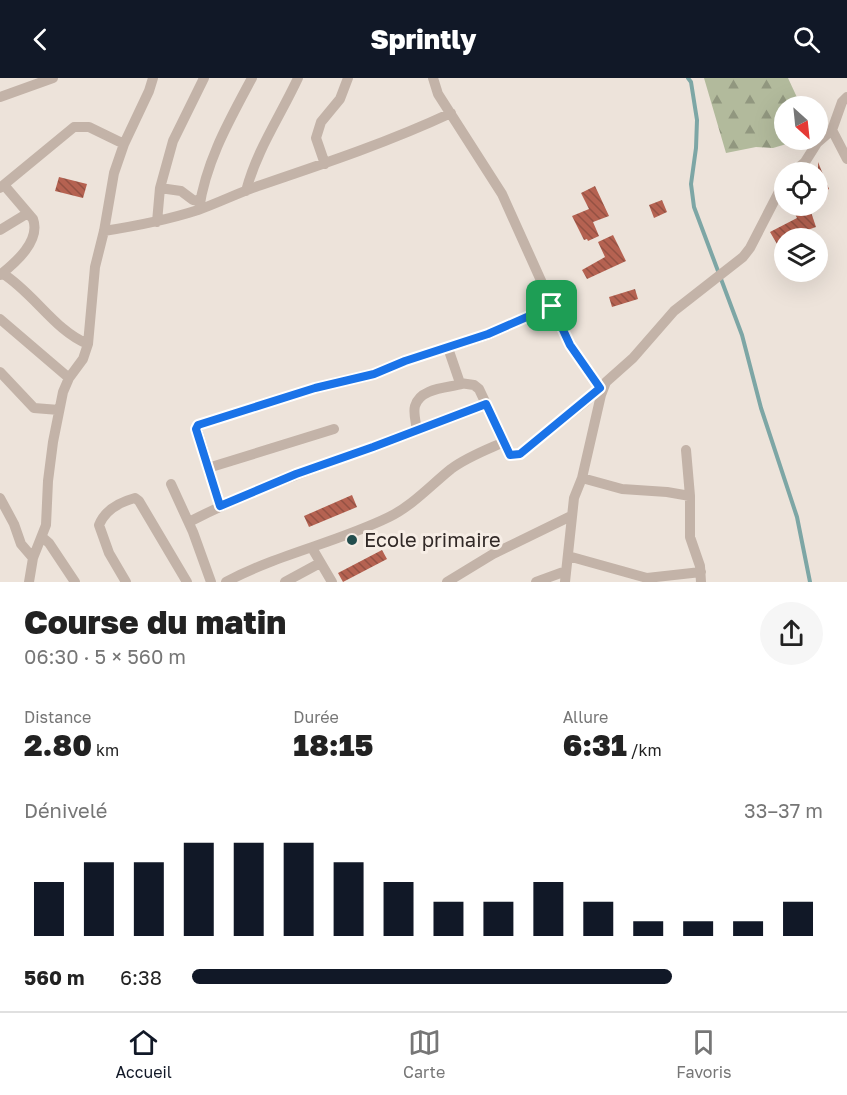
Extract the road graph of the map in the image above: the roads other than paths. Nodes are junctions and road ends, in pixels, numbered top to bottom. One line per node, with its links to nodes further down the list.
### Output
1 (50, 78): 8 (street)
2 (153, 78): 12 (street)
3 (204, 78): 17 (street)
4 (252, 78): 20 (street)
5 (298, 78): 18 (street)
6 (348, 78): 15 (street)
7 (433, 78): 10 (street)
8 (0, 96)
9 (847, 97): 11 (street)
10 (452, 113): 15 (street); 26 (street)
11 (832, 130): 13 (street); 14 (street)
12 (124, 144): 16 (street); 24 (street)
13 (847, 159)
14 (805, 162)
15 (325, 164): 18 (street)
16 (2, 186): 21 (street)
17 (160, 188): 20 (street); 22 (street)
18 (246, 190): 20 (street)
19 (774, 203): 33 (street)
20 (200, 205): 22 (street)
21 (28, 213): 23 (street); 25 (street)
22 (158, 222): 24 (street)
23 (0, 230)
24 (104, 231): 28 (street)
25 (1, 274): 28 (street)
26 (552, 306): 29 (street); 33 (street)
27 (0, 319): 31 (street)
28 (88, 344): 31 (street)
29 (448, 348): 32 (street); 40 (street)
30 (0, 372): 35 (street)
31 (69, 378): 35 (street)
32 (462, 384): 34 (street); 37 (street)
33 (603, 385): 38 (street); 41 (street)
34 (486, 404): 37 (street); 38 (street)
35 (59, 410): 48 (street)
36 (334, 429): 40 (street)
37 (417, 430): 45 (street)
38 (504, 442): 49 (street)
39 (686, 450): 43 (street)
40 (208, 468): 45 (street)
41 (582, 478): 43 (street); 46 (street)
42 (171, 483): 47 (street)
43 (690, 496): 54 (street)
44 (0, 498): 51 (street)
45 (220, 506): 47 (street)
46 (571, 516): 50 (street); 63 (street)
47 (189, 522): 59 (street)
48 (42, 537): 51 (street); 56 (street)
49 (312, 548): 52 (street); 60 (street)
50 (568, 556): 53 (street); 54 (street)
51 (33, 558): 55 (street)
52 (320, 563): 61 (street); 62 (street)
53 (566, 577): 64 (street)
54 (701, 577)
55 (29, 582)
56 (75, 582)
57 (126, 582): 58 (street)
58 (187, 582)
59 (211, 582)
60 (226, 582)
61 (285, 582)
62 (332, 582)
63 (447, 582)
64 (536, 582)

